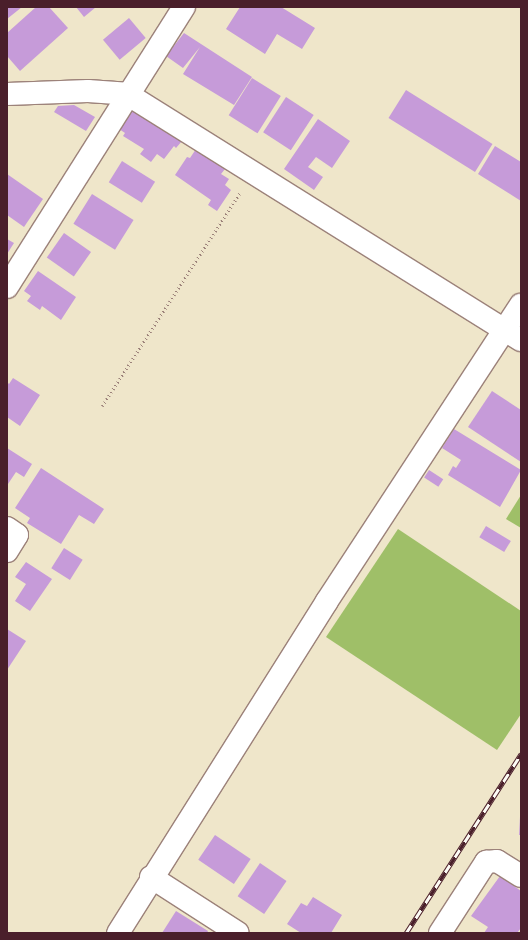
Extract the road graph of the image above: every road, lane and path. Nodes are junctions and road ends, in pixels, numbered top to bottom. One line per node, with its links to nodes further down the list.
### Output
1 (184, 7): 3 (street)
2 (7, 94): 3 (street)
3 (127, 94): 4 (street); 5 (street)
4 (253, 173): 7 (street); 8 (path)
5 (10, 274)
6 (521, 305): 7 (street)
7 (513, 335): 12 (street)
8 (102, 406)
9 (7, 528): 10 (street)
10 (7, 551)
11 (521, 876): 15 (street)
12 (151, 878): 13 (street); 14 (street)
13 (118, 933)
14 (238, 933)
15 (440, 933)

